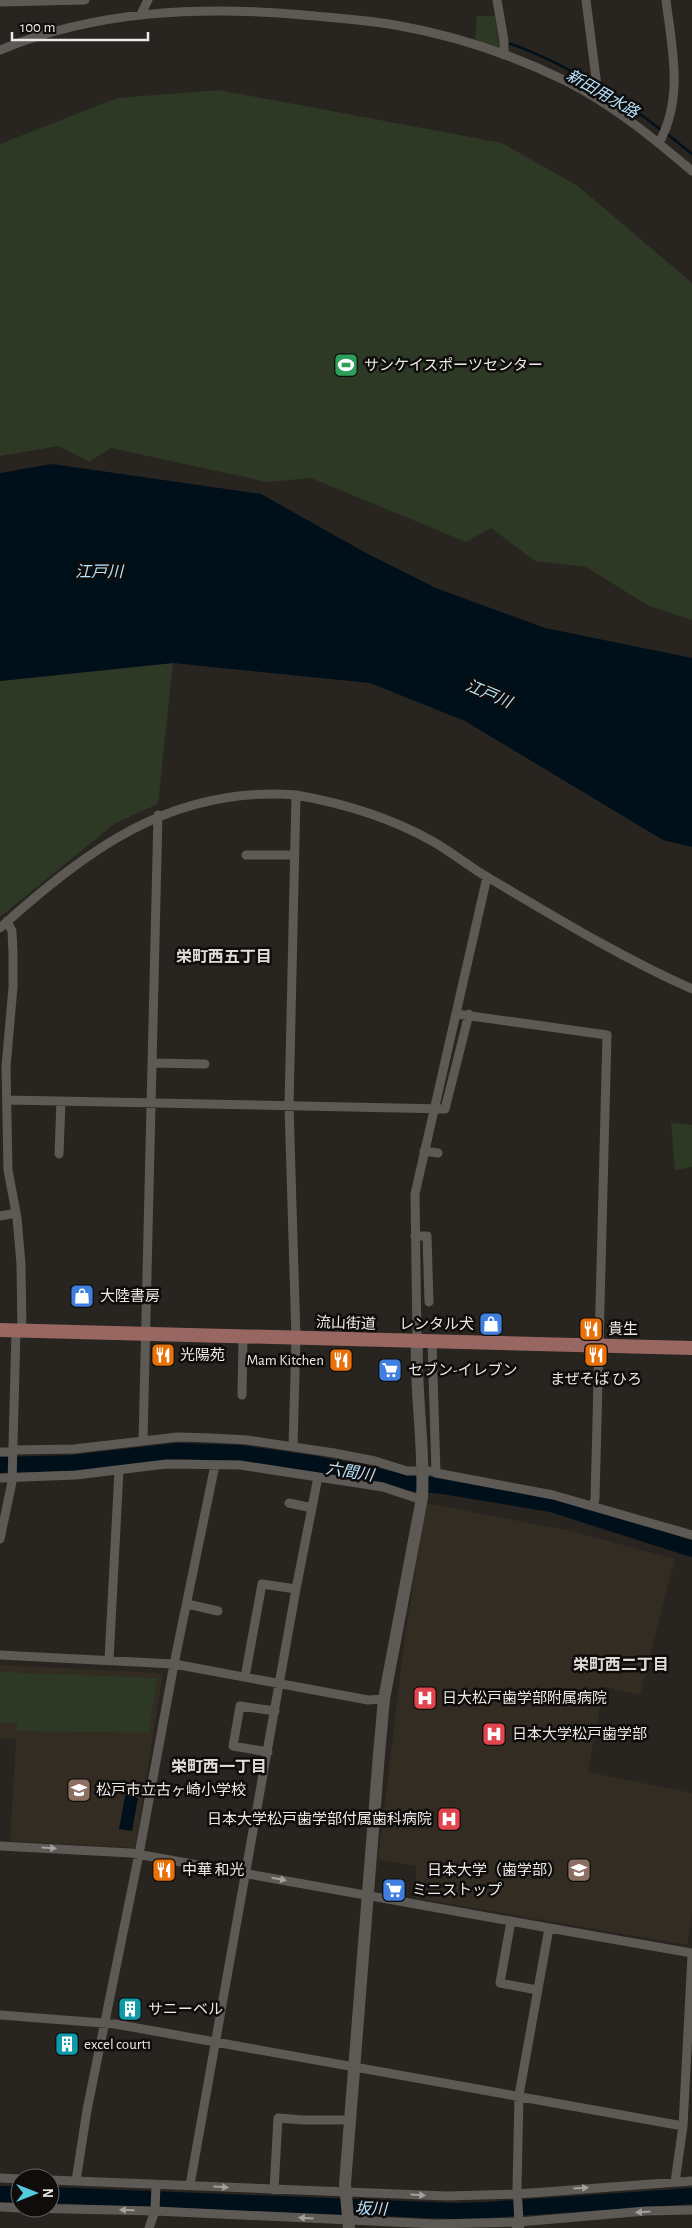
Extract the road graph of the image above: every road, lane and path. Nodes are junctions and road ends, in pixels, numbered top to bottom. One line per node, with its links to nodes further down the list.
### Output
1 (85, 0): 6 (street)
2 (148, 0): 7 (street)
3 (497, 0): 9 (street)
4 (586, 0): 10 (street)
5 (666, 0): 11 (street)
6 (0, 2)
7 (142, 14): 8 (street); 9 (street)
8 (0, 50)
9 (504, 54): 10 (street)
10 (591, 95): 11 (street)
11 (659, 143): 12 (street)
12 (692, 171)
13 (296, 795): 14 (street); 16 (street); 17 (street)
14 (158, 815): 18 (street); 23 (street)
15 (246, 855): 16 (street)
16 (294, 855): 28 (street)
17 (487, 877): 19 (street); 20 (street)
18 (3, 925): 22 (street)
19 (692, 989)
20 (457, 1014): 21 (street); 29 (street)
21 (469, 1014): 29 (street); 45 (street)
22 (4, 1045): 25 (street)
23 (152, 1063): 24 (street); 27 (street)
24 (205, 1064)
25 (7, 1100): 26 (street); 30 (street)
26 (61, 1101): 27 (street); 33 (street)
27 (151, 1102): 28 (street); 41 (street)
28 (288, 1106): 29 (street); 43 (street)
29 (434, 1109): 31 (street)
30 (4, 1133): 34 (street)
31 (424, 1150): 32 (street); 37 (street)
32 (438, 1152)
33 (59, 1154)
34 (4, 1172): 35 (street)
35 (16, 1213): 36 (street); 40 (street)
36 (0, 1216)
37 (415, 1236): 38 (street); 44 (street)
38 (429, 1302)
39 (0, 1330): 40 (main road, 流山街道)
40 (19, 1331): 41 (main road, 流山街道); 51 (street)
41 (145, 1334): 42 (main road, 流山街道); 48 (street)
42 (243, 1337): 43 (main road, 流山街道); 47 (street)
43 (296, 1338): 44 (main road, 流山街道); 49 (street)
44 (424, 1341): 45 (main road, 流山街道); 54 (street)
45 (600, 1346): 46 (main road, 流山街道); 60 (street)
46 (692, 1348)
47 (245, 1389)
48 (143, 1441): 49 (street); 51 (street)
49 (293, 1447): 54 (street)
50 (0, 1452): 51 (street)
51 (12, 1452): 57 (street)
52 (215, 1465): 53 (street); 55 (street); 65 (street)
53 (119, 1470): 57 (street); 68 (street)
54 (427, 1472): 58 (street); 60 (street)
55 (318, 1477): 58 (street); 61 (street)
56 (0, 1478): 57 (street)
57 (12, 1478): 63 (street)
58 (422, 1498): 72 (street)
59 (289, 1503): 61 (street)
60 (593, 1505): 62 (street)
61 (312, 1508): 64 (street)
62 (692, 1535)
63 (0, 1539)
64 (296, 1589): 70 (street); 71 (street)
65 (187, 1604): 66 (street); 69 (street)
66 (218, 1611)
67 (0, 1655): 68 (street)
68 (108, 1660): 69 (street)
69 (174, 1664): 70 (street); 76 (street)
70 (245, 1677): 71 (street)
71 (280, 1684): 72 (street); 73 (street)
72 (384, 1699): 78 (street)
73 (275, 1711): 74 (street); 74 (street)
74 (268, 1752): 77 (street)
75 (0, 1846): 76 (street, one-way to 76)
76 (139, 1854): 77 (street); 84 (street)
77 (246, 1874): 78 (street, one-way to 78); 85 (street)
78 (368, 1895): 79 (street); 86 (street)
79 (511, 1921): 80 (street); 82 (street)
80 (549, 1928): 81 (street); 82 (street)
81 (692, 1954): 89 (street)
82 (537, 1990): 87 (street)
83 (0, 2015): 84 (street)
84 (106, 2022): 85 (street); 91 (street)
85 (216, 2041): 86 (street); 95 (street)
86 (354, 2066): 87 (street); 88 (street)
87 (519, 2095): 89 (street); 98 (street)
88 (350, 2120): 96 (street); 97 (street)
89 (683, 2126): 93 (street)
90 (60, 2180): 91 (street)
91 (76, 2181): 94 (street)
92 (692, 2181): 93 (street)
93 (675, 2182): 98 (street, one-way to 93)
94 (156, 2185): 95 (street); 100 (street)
95 (190, 2185): 96 (street, one-way to 96)
96 (274, 2190): 97 (street)
97 (346, 2193): 98 (street, one-way to 98); 102 (street)
98 (518, 2195): 103 (street)
99 (60, 2208): 100 (street, one-way to 99)
100 (155, 2209): 102 (street, one-way to 100); 104 (street)
101 (692, 2210): 103 (street, one-way to 103)
102 (348, 2221): 103 (street)
103 (519, 2223)
104 (149, 2228)

